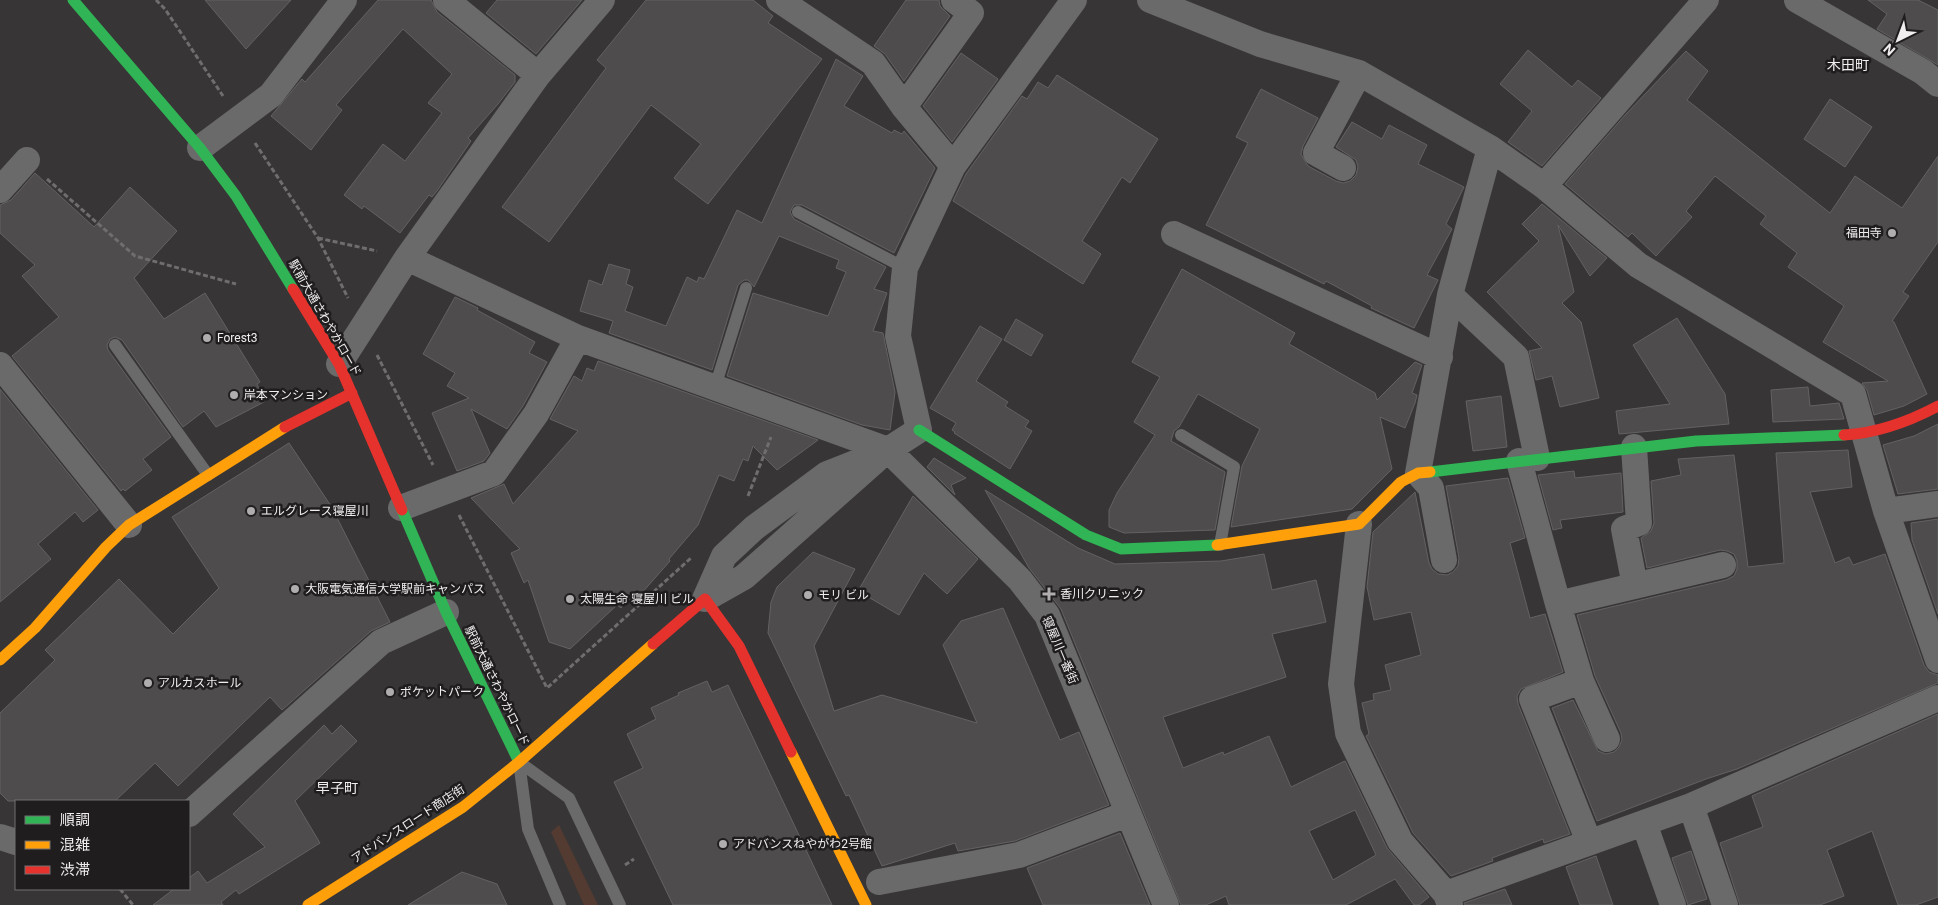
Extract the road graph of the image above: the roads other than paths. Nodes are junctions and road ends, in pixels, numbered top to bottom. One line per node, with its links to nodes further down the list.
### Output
1 (73, 0): 15 (street, 駅前大通さわやかロード)
2 (344, 0): 15 (street)
3 (602, 0): 12 (street)
4 (779, 0): 14 (street)
5 (954, 0): 14 (street)
6 (1074, 0): 18 (street)
7 (1150, 0): 11 (street)
8 (1706, 0): 20 (street)
9 (1797, 0): 13 (street)
10 (461, 4): 12 (street)
11 (1359, 73): 16 (street); 19 (street)
12 (538, 75): 24 (street)
13 (1938, 84)
14 (904, 107): 18 (street)
15 (200, 148): 31 (street, 駅前大通さわやかロード)
16 (1490, 148): 20 (street); 27 (street)
17 (27, 160): 21 (street)
18 (953, 166): 25 (street)
19 (1343, 168)
20 (1544, 186): 37 (street)
21 (0, 190)
22 (798, 212): 25 (lane)
23 (1174, 234): 30 (street)
24 (407, 258): 28 (street); 31 (street)
25 (905, 268): 36 (street)
26 (746, 288): 33 (lane)
27 (1450, 295): 30 (street); 41 (street)
28 (578, 338): 33 (street); 45 (street)
29 (115, 345): 43 (lane)
30 (1440, 357): 42 (street)
31 (339, 364): 34 (street, 駅前大通さわやかロード)
32 (0, 365): 48 (street)
33 (715, 386): 40 (street)
34 (352, 393): 43 (street); 45 (street, 駅前大通さわやかロード)
35 (1938, 406): 37 (street)
36 (919, 430): 40 (street); 49 (street)
37 (1864, 434): 39 (street); 46 (street)
38 (1181, 435): 49 (lane)
39 (1634, 448): 41 (street); 52 (street)
40 (888, 450): 53 (street); 64 (street, 寝屋川一番街)
41 (1528, 460): 42 (street); 54 (street)
42 (1418, 473): 47 (street); 50 (street)
43 (208, 475): 48 (street)
44 (1938, 504): 46 (street)
45 (401, 508): 55 (street, 駅前大通さわやかロード)
46 (1886, 511): 57 (street)
47 (1359, 524): 49 (street); 70 (street)
48 (129, 525): 56 (street)
49 (1220, 546)
50 (1444, 560)
51 (1723, 565): 52 (street)
52 (1635, 586): 54 (street)
53 (705, 599): 61 (street, アドバンスロード商店街); 74 (street)
54 (1558, 604): 58 (street)
55 (446, 612): 61 (street, 駅前大通さわやかロード); 63 (street)
56 (0, 660)
57 (1938, 660)
58 (1581, 680): 60 (street); 68 (street)
59 (1938, 698): 62 (street)
60 (1607, 739)
61 (520, 762): 71 (street, アドバンスロード商店街); 72 (lane); 73 (lane)
62 (1691, 806): 65 (street); 77 (street)
63 (190, 813)
64 (1127, 814): 69 (street); 75 (street, 寝屋川一番街)
65 (1644, 823): 68 (street); 76 (street)
66 (0, 837): 67 (street)
67 (15, 842)
68 (1590, 842): 70 (street)
69 (879, 882)
70 (1448, 899)
71 (308, 905)
72 (560, 905)
73 (620, 905)
74 (866, 905)
75 (1166, 905)
76 (1673, 905)
77 (1725, 905)

